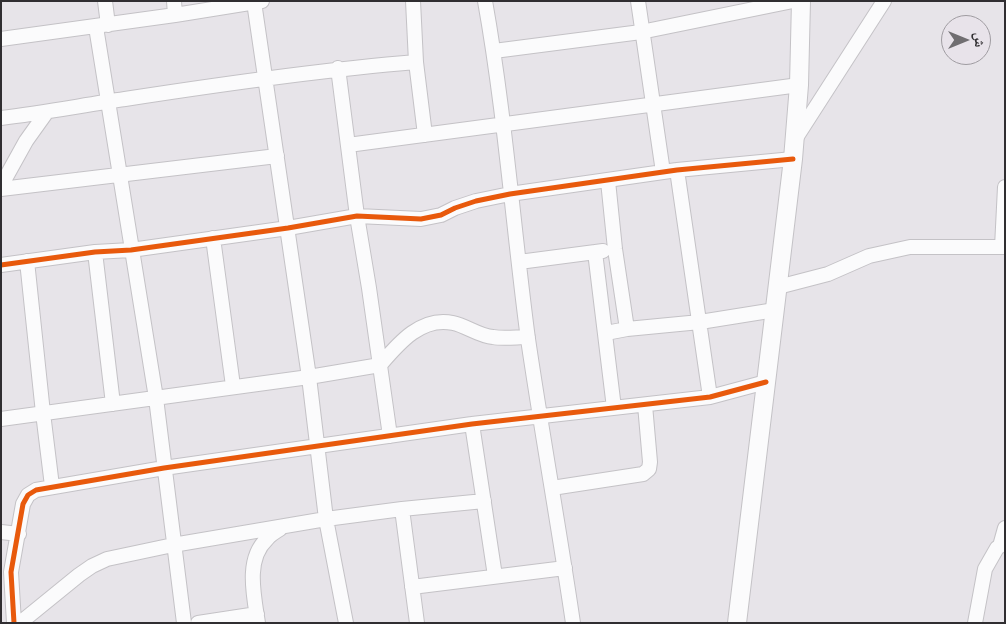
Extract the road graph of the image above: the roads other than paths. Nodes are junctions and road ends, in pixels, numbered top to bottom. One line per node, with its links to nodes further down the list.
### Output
1 (104, 1): 10 (street)
2 (413, 1): 14 (street)
3 (485, 1): 13 (street)
4 (638, 1): 11 (street)
5 (793, 1): 11 (street)
6 (801, 1): 17 (main road)
7 (884, 1): 24 (street)
8 (258, 2): 9 (street); 16 (street)
9 (175, 8): 10 (street)
10 (102, 26): 12 (street); 18 (street)
11 (641, 32): 13 (street); 19 (street)
12 (1, 39)
13 (494, 51): 22 (street)
14 (416, 62): 15 (street); 23 (street)
15 (338, 68): 16 (street); 25 (street)
16 (267, 78): 18 (street); 26 (street)
17 (799, 85): 19 (street); 24 (main road)
18 (107, 102): 20 (street); 30 (street)
19 (654, 105): 22 (street); 29 (street)
20 (46, 113): 21 (street); 33 (street)
21 (1, 118)
22 (504, 124): 23 (street); 34 (street)
23 (425, 134): 25 (street)
24 (794, 141): 27 (main road)
25 (348, 145): 35 (street)
26 (277, 156): 30 (street); 36 (street)
27 (792, 160): 28 (street); 46 (main road)
28 (678, 170): 29 (street); 48 (street)
29 (663, 172): 31 (street)
30 (120, 174): 33 (street); 40 (street)
31 (608, 181): 34 (street); 39 (street)
32 (1005, 187): 38 (street)
33 (1, 188)
34 (510, 194): 35 (street); 44 (street)
35 (357, 216): 36 (street); 52 (street)
36 (288, 228): 37 (street); 53 (street)
37 (213, 238): 40 (street); 55 (street)
38 (1003, 247): 46 (street)
39 (615, 249): 42 (street); 49 (street)
40 (132, 250): 41 (street); 57 (street)
41 (95, 252): 43 (street); 58 (street)
42 (594, 252): 44 (street); 50 (street)
43 (27, 261): 45 (street); 61 (street)
44 (519, 262): 51 (street)
45 (1, 265)
46 (778, 287): 47 (main road)
47 (774, 310): 48 (street); 54 (main road)
48 (700, 322): 49 (street); 56 (street)
49 (627, 329): 50 (street)
50 (606, 333): 60 (street)
51 (528, 337): 52 (street); 62 (street)
52 (380, 365): 53 (street); 65 (street)
53 (309, 377): 55 (street); 66 (street)
54 (766, 382): 56 (street); 90 (main road)
55 (233, 386): 57 (street)
56 (710, 397): 59 (street)
57 (156, 398): 58 (street); 67 (street)
58 (113, 404): 61 (street)
59 (645, 405): 60 (street); 69 (street)
60 (614, 408): 62 (street)
61 (43, 413): 63 (street); 68 (street)
62 (540, 415): 64 (street); 69 (street)
63 (1, 419)
64 (472, 424): 65 (street); 70 (street)
65 (390, 436): 66 (street)
66 (318, 447): 67 (street); 72 (street)
67 (164, 468): 68 (street); 77 (street)
68 (52, 486): 76 (street)
69 (552, 488): 79 (street)
70 (484, 501): 71 (street); 80 (street)
71 (402, 509): 72 (street); 81 (street)
72 (326, 519): 73 (street); 87 (street)
73 (282, 528): 77 (street); 82 (street)
74 (1005, 528): 78 (street)
75 (1, 532): 76 (street)
76 (19, 534): 83 (street)
77 (173, 544): 84 (street); 85 (street)
78 (1002, 546): 91 (street)
79 (565, 568): 80 (street); 89 (street)
80 (495, 576): 81 (street)
81 (412, 587): 88 (street)
82 (257, 619): 86 (street)
83 (14, 623)
84 (20, 623)
85 (184, 623)
86 (198, 623)
87 (346, 623)
88 (417, 623)
89 (573, 623)
90 (737, 623)
91 (975, 623)

